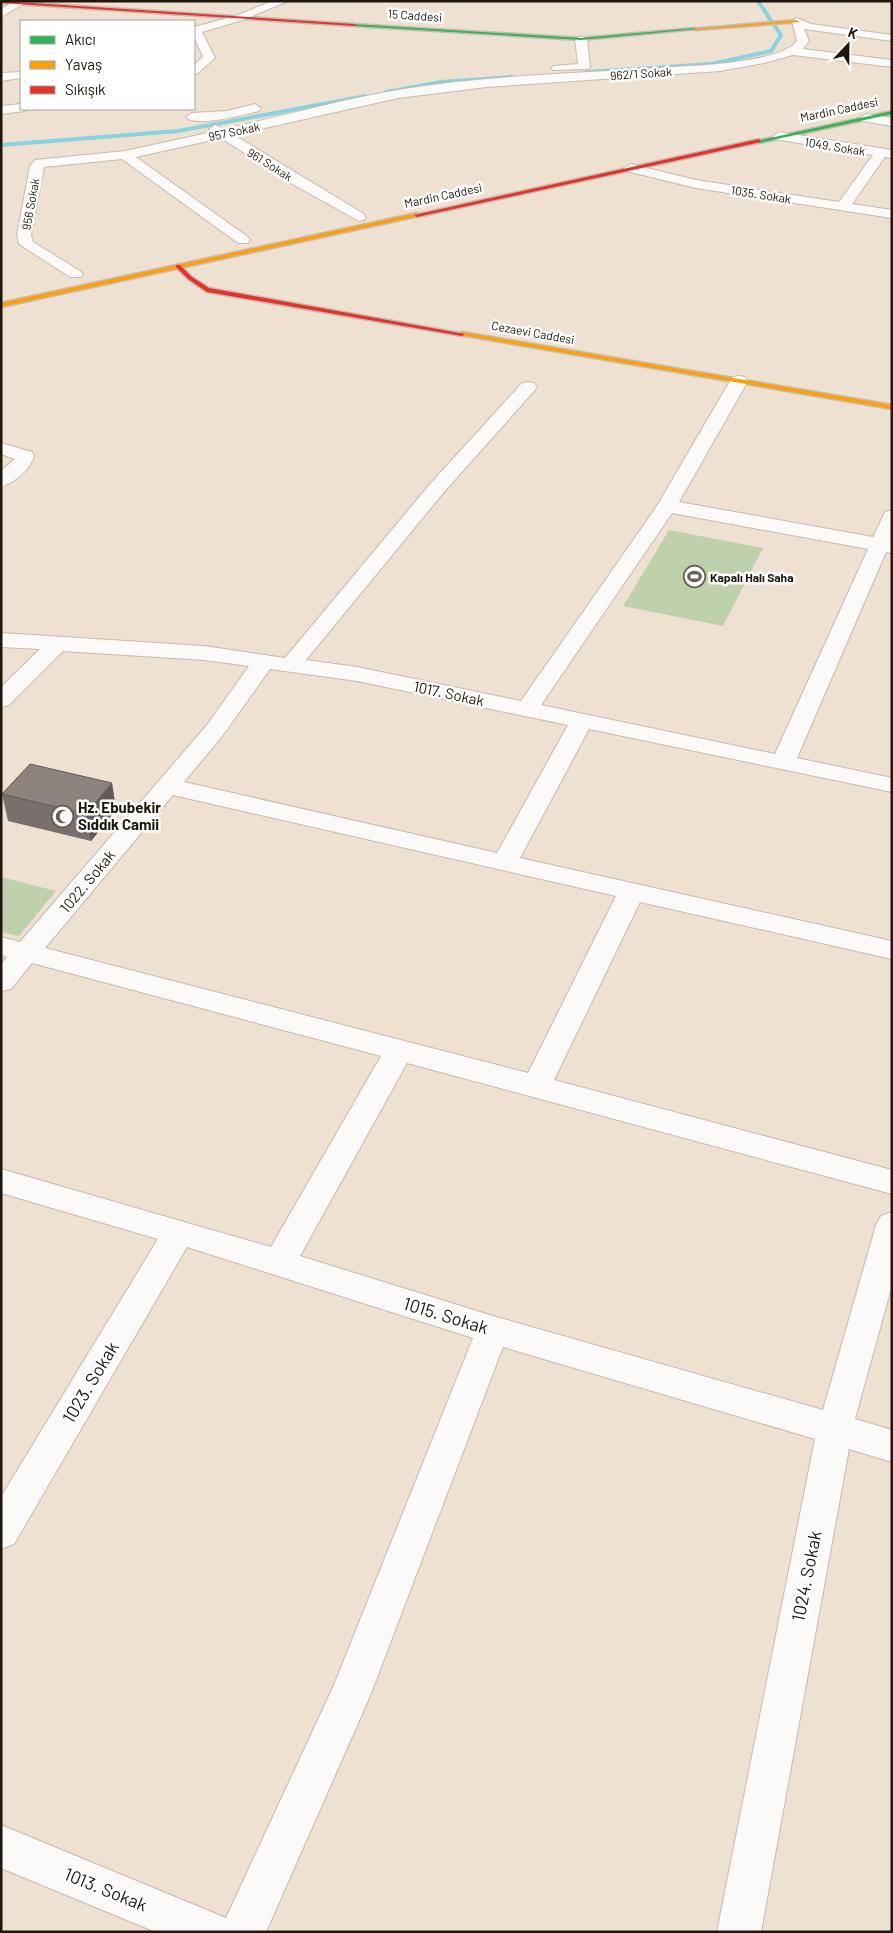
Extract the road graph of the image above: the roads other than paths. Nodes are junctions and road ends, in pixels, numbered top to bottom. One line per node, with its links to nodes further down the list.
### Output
1 (283, 1): 5 (street)
2 (1, 2): 3 (main road, 15 Caddesi)
3 (20, 3): 4 (street); 5 (main road, 15 Caddesi)
4 (1, 14)
5 (239, 18): 7 (street); 9 (main road, 15 Caddesi)
6 (797, 21): 8 (street); 9 (main road, 15 Caddesi); 10 (street)
7 (195, 31): 12 (street)
8 (892, 38)
9 (581, 39): 13 (street)
10 (792, 51): 11 (street); 16 (street, 962/1 Sokak)
11 (892, 64)
12 (195, 69)
13 (478, 72)
14 (20, 75): 15 (street)
15 (1, 76)
16 (487, 83): 25 (street, 957 Sokak)
17 (892, 102): 32 (main road, Mardin Caddesi)
18 (265, 106): 22 (street)
19 (20, 108): 20 (street)
20 (1, 110)
21 (892, 112): 23 (main road, Mardin Caddesi)
22 (190, 115): 25 (street, 961 Sokak)
23 (866, 118): 24 (street); 26 (main road, Mardin Caddesi)
24 (892, 122)
25 (219, 132): 28 (street, 957 Sokak); 32 (street, 961 Sokak)
26 (779, 136): 27 (street, 1049. Sokak); 29 (main road, Mardin Caddesi)
27 (886, 154): 30 (street)
28 (125, 155): 34 (street); 37 (street, 956 Sokak)
29 (631, 168): 30 (street, 1035. Sokak); 36 (main road, Mardin Caddesi)
30 (843, 206): 31 (street, 1035. Sokak)
31 (892, 214)
32 (359, 216): 33 (main road, Mardin Caddesi)
33 (282, 232)
34 (248, 239): 35 (main road)
35 (224, 244)
36 (178, 266): 39 (main road, Mardin Caddesi); 40 (main road, Cezaevi Caddesi)
37 (80, 274): 38 (main road)
38 (56, 279)
39 (1, 305)
40 (738, 381): 42 (main road, Cezaevi Caddesi); 45 (street)
41 (528, 387): 51 (street)
42 (892, 407)
43 (1, 448): 44 (street)
44 (1, 480)
45 (667, 506): 47 (street); 53 (street)
46 (892, 516): 47 (street)
47 (885, 546): 55 (street)
48 (1, 640): 49 (street, 1017. Sokak)
49 (58, 643): 50 (street, 1017. Sokak); 52 (street)
50 (264, 661): 51 (street, 1017. Sokak); 57 (street, 1022. Sokak)
51 (291, 665): 53 (street, 1017. Sokak)
52 (1, 700)
53 (527, 709): 54 (street, 1017. Sokak)
54 (582, 720): 55 (street, 1017. Sokak); 58 (street)
55 (783, 762): 56 (street, 1017. Sokak)
56 (892, 784)
57 (167, 786): 58 (street); 60 (street, 1022. Sokak)
58 (505, 862): 59 (street)
59 (632, 891): 61 (street); 64 (street)
60 (14, 949): 62 (street, 1022. Sokak); 63 (street)
61 (892, 950)
62 (1, 982)
63 (399, 1050): 64 (street); 69 (street)
64 (536, 1086): 66 (street)
65 (1, 1181): 68 (street, 1015. Sokak)
66 (892, 1182)
67 (892, 1225): 71 (street, 1024. Sokak)
68 (179, 1232): 69 (street, 1015. Sokak); 73 (street, 1023. Sokak)
69 (279, 1263): 70 (street, 1015. Sokak)
70 (493, 1330): 71 (street, 1015. Sokak); 76 (street)
71 (834, 1429): 72 (street, 1015. Sokak); 77 (street, 1024. Sokak)
72 (892, 1446)
73 (1, 1532)
74 (1, 1846): 75 (street, 1013. Sokak)
75 (210, 1932)
76 (244, 1932)
77 (739, 1932)

